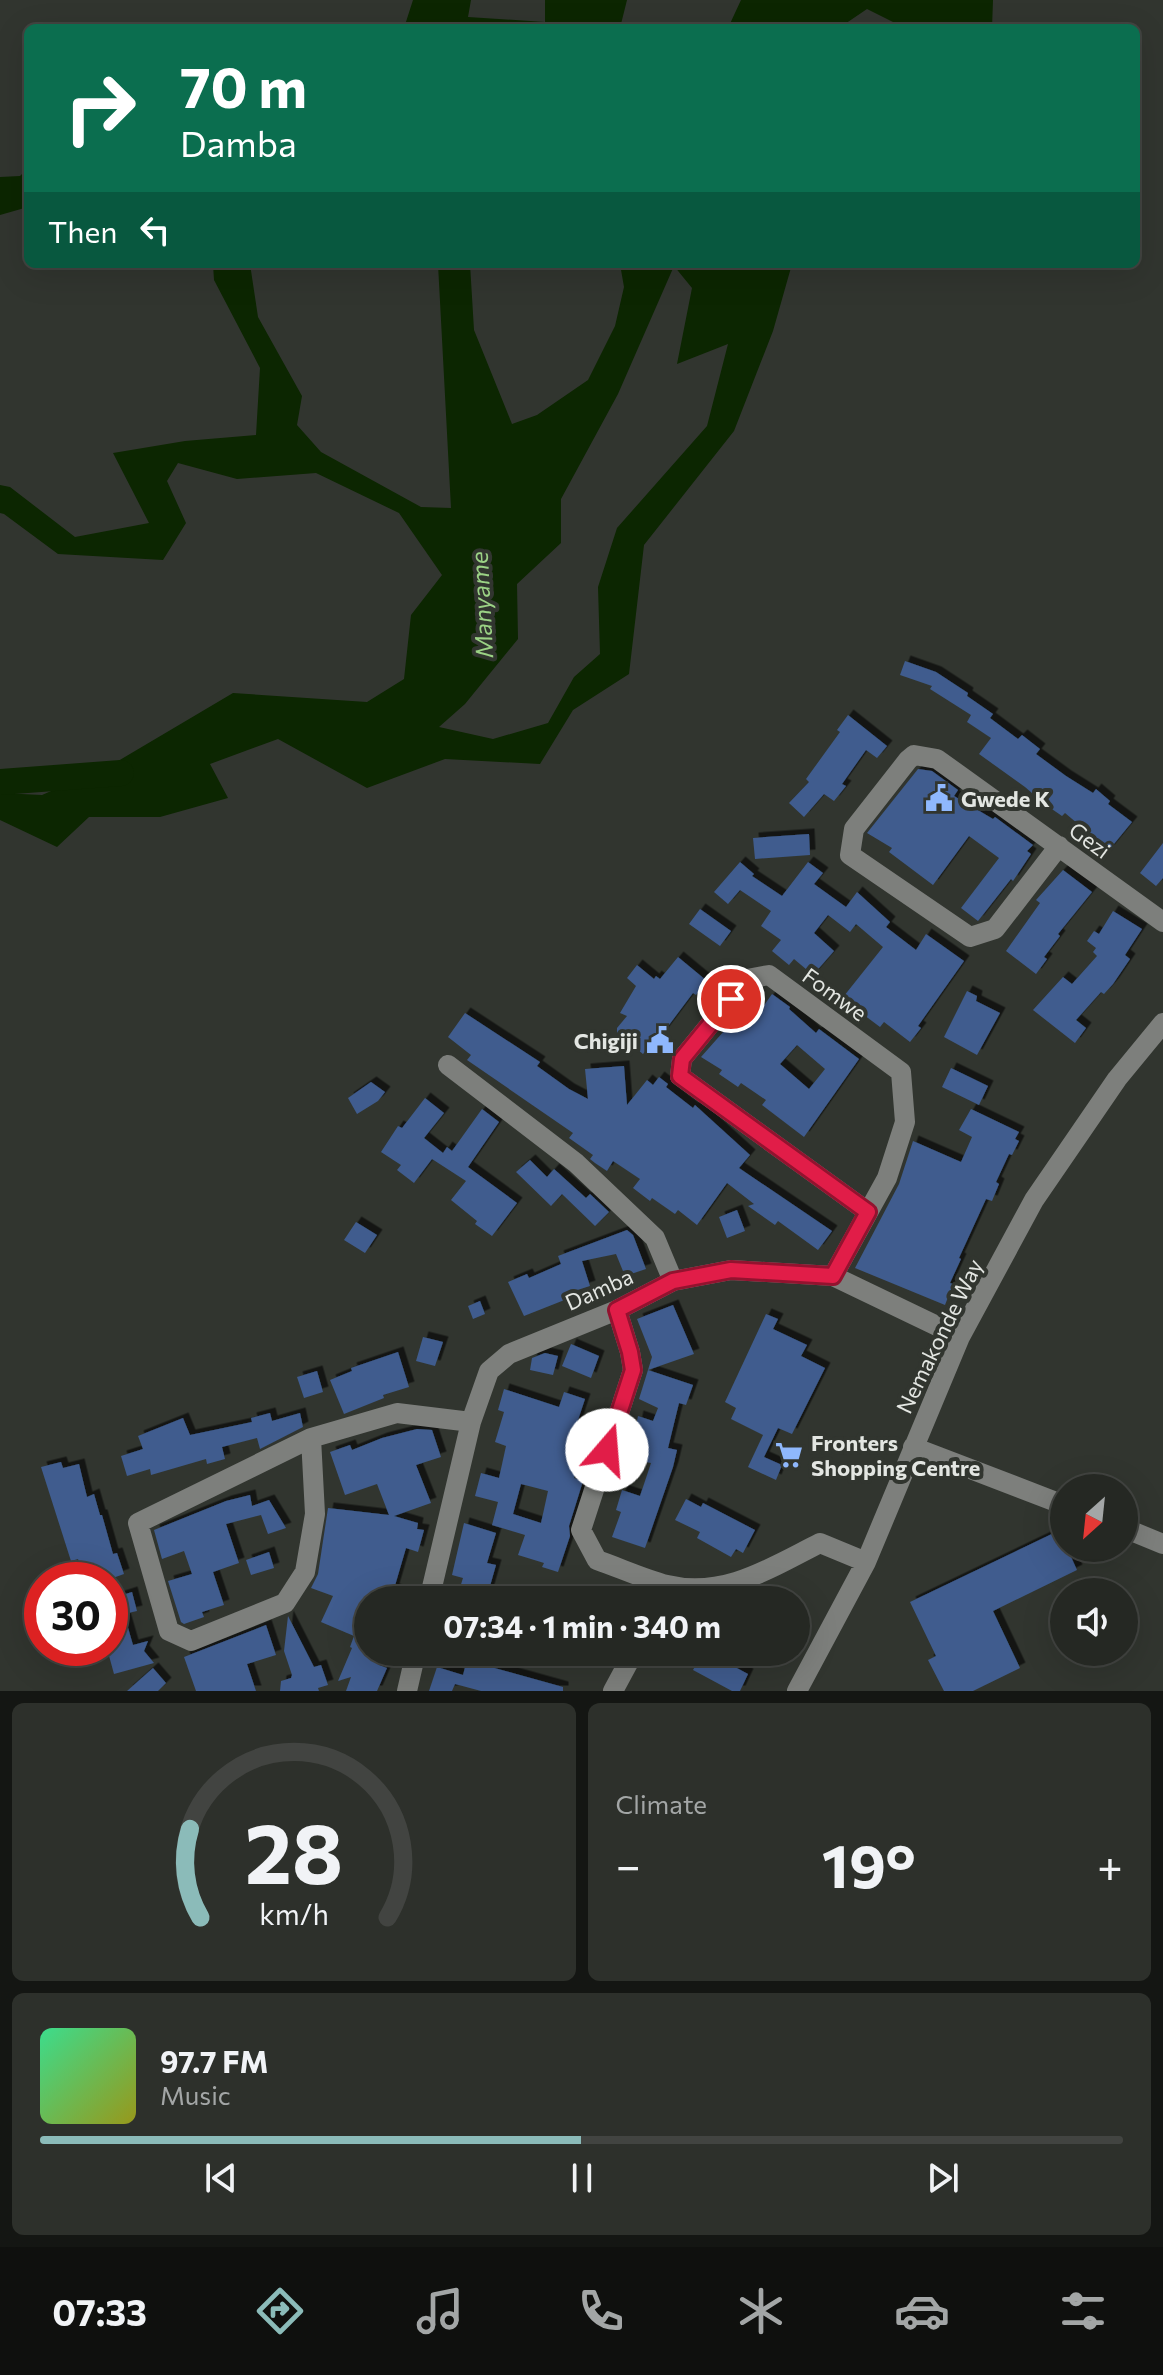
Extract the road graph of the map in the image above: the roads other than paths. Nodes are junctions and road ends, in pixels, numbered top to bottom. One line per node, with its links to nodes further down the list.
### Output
1 (1059, 846): 1 (street, Gezi); 2 (street, Gezi)
2 (1163, 922)
3 (1163, 1023): 9 (street, Nemakonde Way)
4 (448, 1065): 7 (street)
5 (868, 1212): 5 (street, Fomwe); 6 (street, Fomwe)
6 (833, 1276): 7 (street, Damba); 9 (street, Damba)
7 (673, 1281): 8 (street, Damba)
8 (617, 1310): 10 (street, Damba); 18 (street)
9 (960, 1337): 12 (street, Nemakonde Way)
10 (471, 1422): 11 (street); 17 (street, Damba)
11 (311, 1438): 11 (street)
12 (913, 1447): 13 (street); 16 (street, Nemakonde Way)
13 (1050, 1500)
14 (1138, 1534): 15 (street)
15 (1163, 1544)
16 (866, 1562): 19 (street); 24 (street, Nemakonde Way)
17 (432, 1586)
18 (651, 1586)
19 (720, 1586)
20 (413, 1666): 22 (street)
21 (626, 1666): 23 (street)
22 (407, 1691)
23 (613, 1691)
24 (797, 1691)

